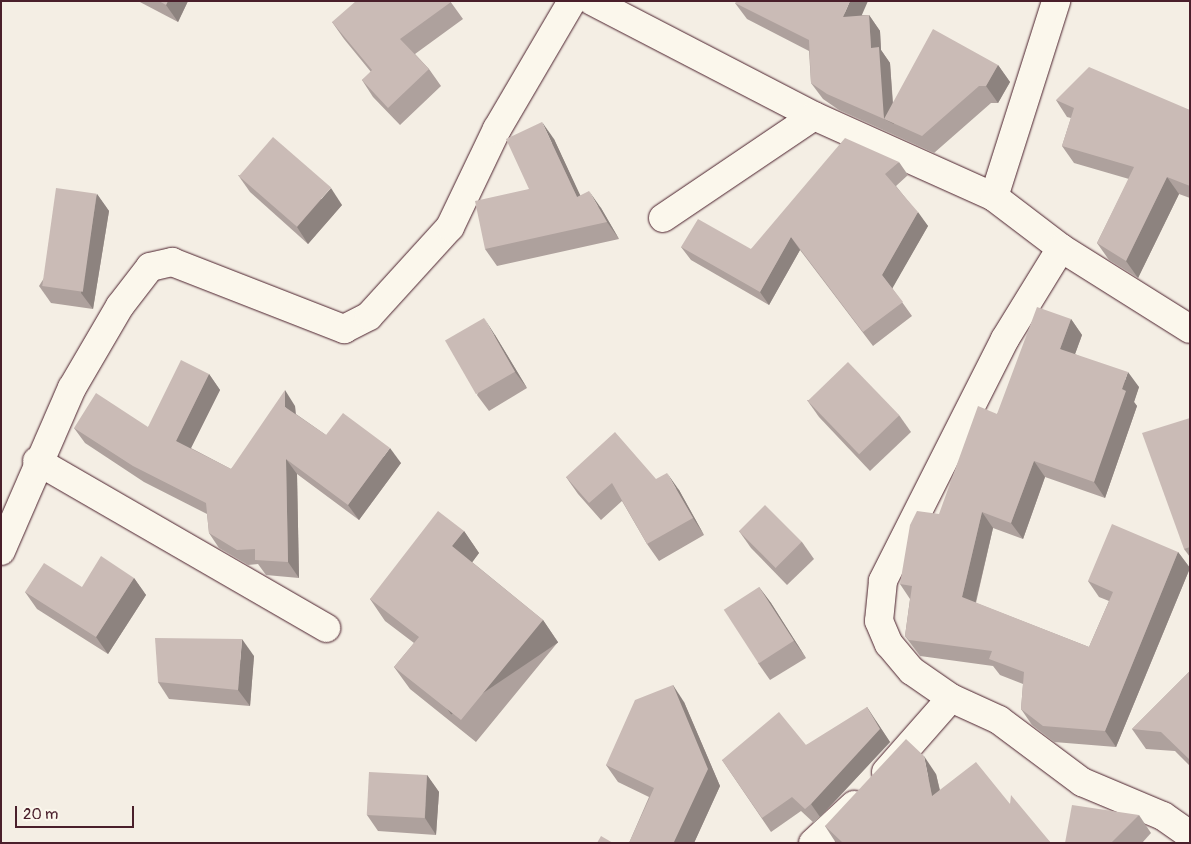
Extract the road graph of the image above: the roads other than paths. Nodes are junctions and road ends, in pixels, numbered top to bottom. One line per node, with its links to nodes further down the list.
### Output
1 (572, 1): 9 (street)
2 (592, 1): 4 (street)
3 (1056, 1): 5 (street)
4 (814, 116): 5 (street); 6 (street)
5 (994, 197): 7 (street)
6 (663, 218)
7 (1061, 248): 8 (street); 12 (street)
8 (1190, 329)
9 (37, 462): 10 (street); 11 (street)
10 (1, 551)
11 (326, 628)
12 (951, 698): 13 (street); 14 (street)
13 (1190, 835)
14 (813, 843)

